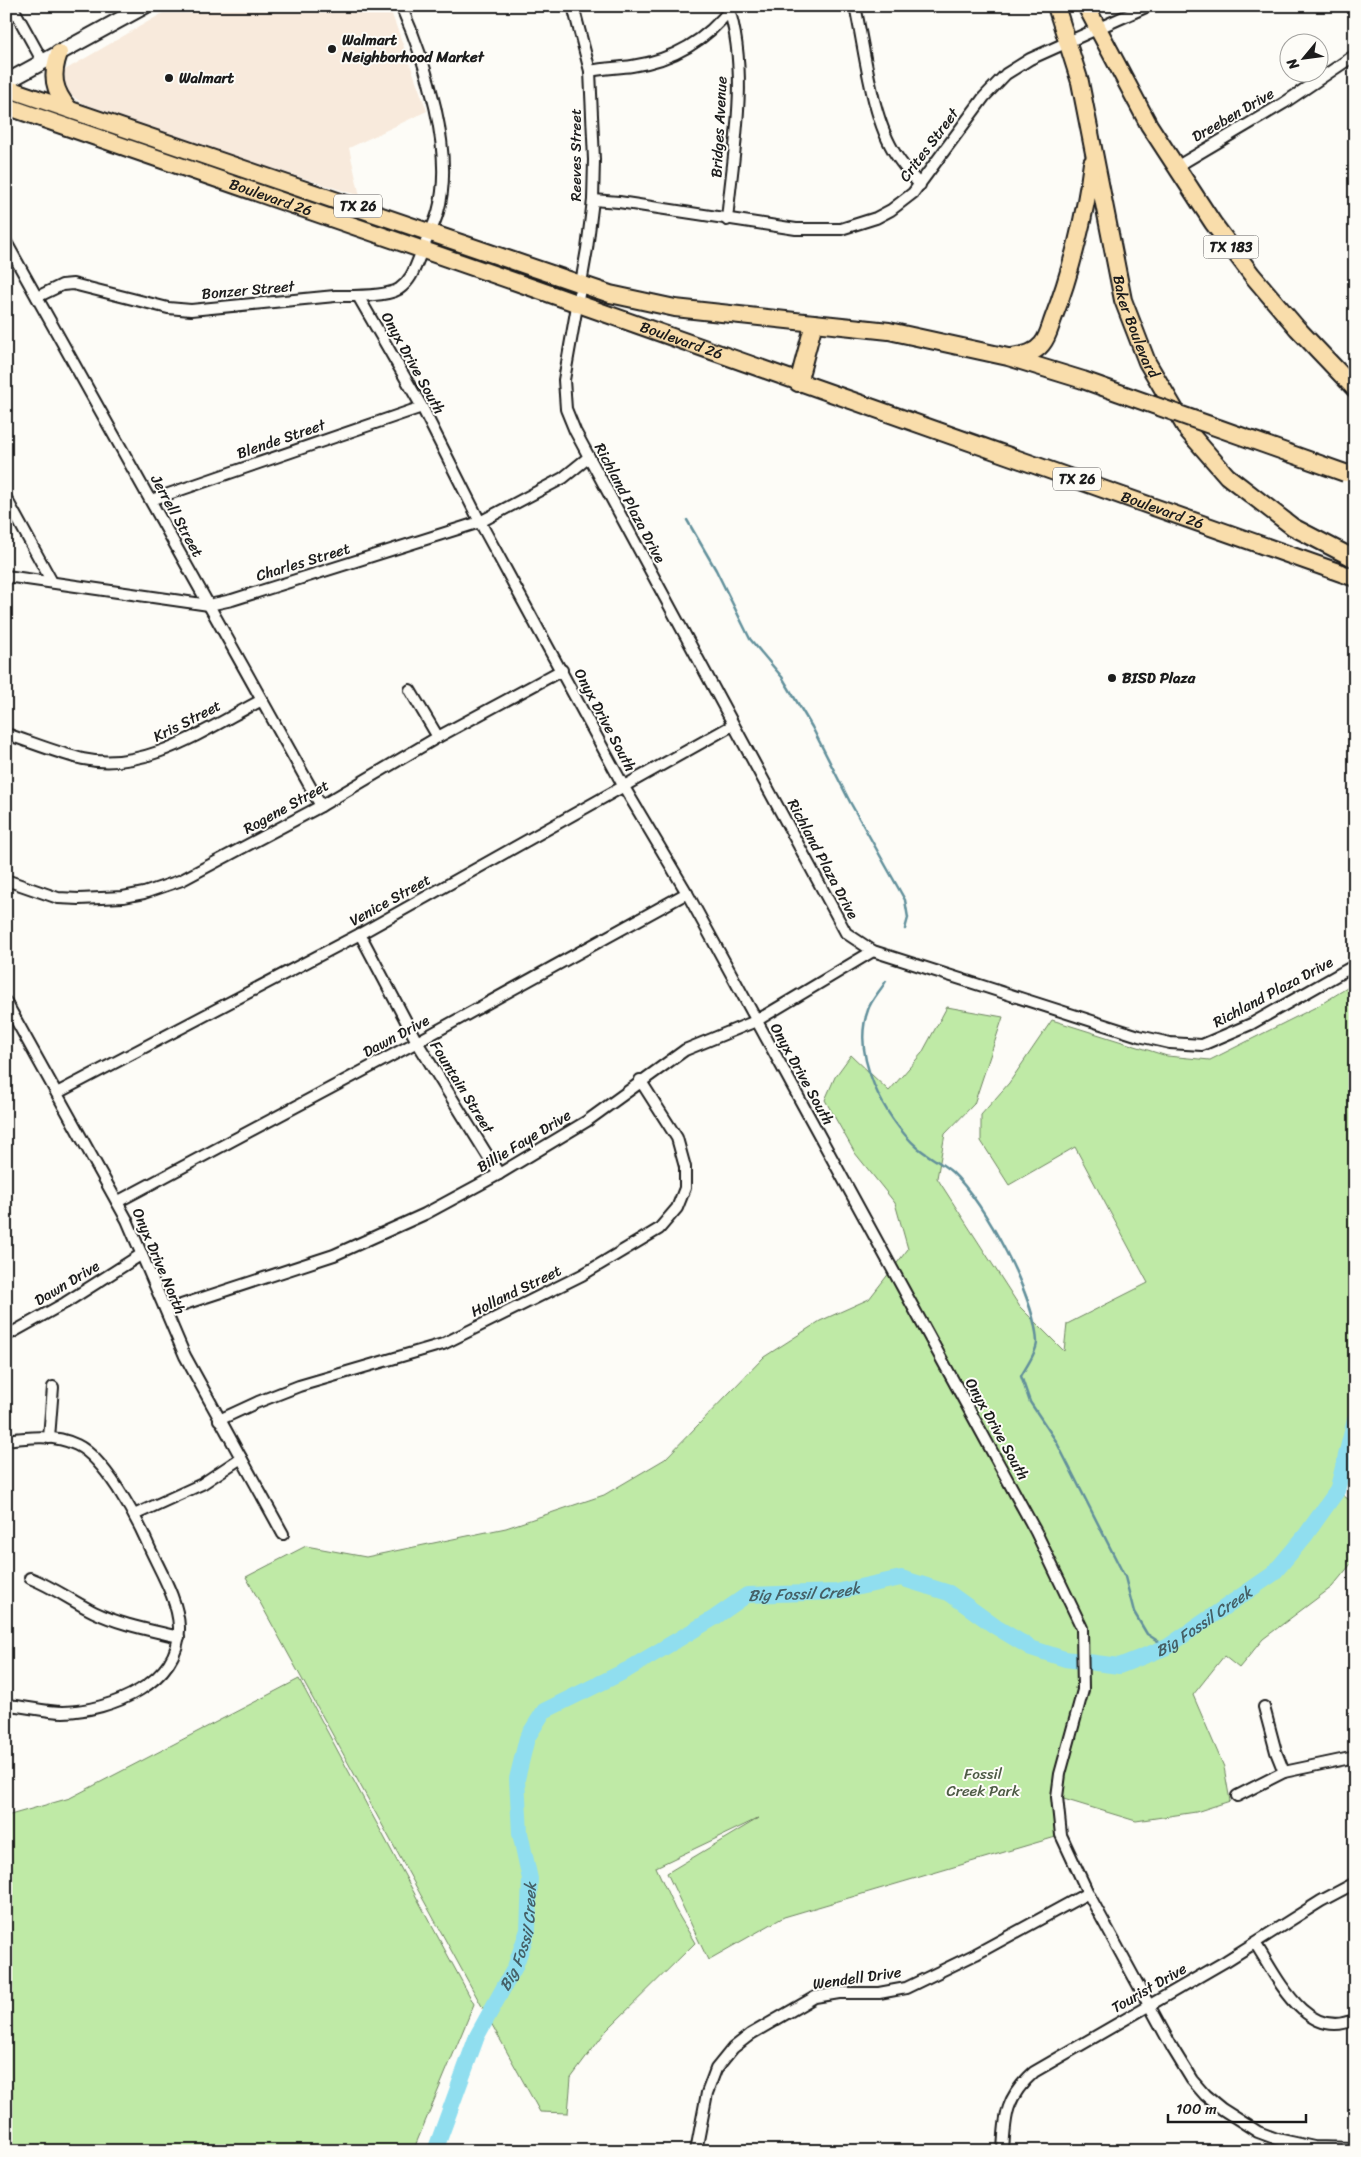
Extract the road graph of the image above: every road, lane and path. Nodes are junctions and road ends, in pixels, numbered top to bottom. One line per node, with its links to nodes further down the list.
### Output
1 (12, 6): 14 (street)
2 (145, 6): 12 (main road)
3 (401, 6): 29 (street, Bonzer Street)
4 (573, 6): 15 (street, Reeves Street)
5 (856, 6): 26 (street)
6 (1056, 6): 11 (main road, Baker Boulevard)
7 (1086, 6): 10 (main road, TX 183)
8 (1148, 6): 10 (street, Crites Street)
9 (730, 8): 15 (street); 28 (street, Bridges Avenue)
10 (1098, 29): 11 (street, Crites Street); 24 (main road, TX 183)
11 (1068, 42): 22 (main road, Baker Boulevard); 26 (street, Crites Street)
12 (59, 53): 14 (main road); 19 (main road)
13 (1355, 55): 24 (street, Dreeben Drive)
14 (43, 62): 16 (main road)
15 (590, 71): 27 (street, Reeves Street)
16 (6, 82)
17 (6, 88): 19 (main road, Boulevard 26 / TX 26)
18 (6, 106): 20 (main road, Boulevard 26 / TX 26)
19 (68, 109): 23 (main road, Boulevard 26 / TX 26)
20 (28, 115): 21 (main road); 25 (main road, Boulevard 26 / TX 26)
21 (6, 120)
22 (1094, 146): 37 (main road); 46 (main road, Baker Boulevard)
23 (216, 160): 25 (main road); 29 (main road, Boulevard 26 / TX 26)
24 (1176, 167): 39 (main road, TX 183)
25 (210, 178): 31 (main road, Boulevard 26 / TX 26)
26 (920, 185): 28 (street, Crites Street)
27 (593, 200): 28 (street, Crites Street); 32 (street, Reeves Street)
28 (727, 220)
29 (431, 231): 31 (street, Bonzer Street); 32 (main road, Boulevard 26 / TX 26)
30 (6, 242): 34 (street, Jerrell Street)
31 (422, 249): 33 (street, Bonzer Street); 35 (main road, Boulevard 26 / TX 26)
32 (582, 285): 35 (street, Reeves Street); 36 (main road, Boulevard 26 / TX 26)
33 (358, 296): 34 (street, Bonzer Street); 40 (street, Onyx Drive South)
34 (37, 297): 44 (street, Jerrell Street)
35 (578, 304): 38 (main road, Boulevard 26 / TX 26); 41 (street, Richland Plaza Drive)
36 (814, 323): 37 (main road, Boulevard 26 / TX 26); 38 (main road)
37 (1008, 357): 42 (main road, Boulevard 26 / TX 26, bridge)
38 (798, 382): 48 (main road, Boulevard 26 / TX 26)
39 (1355, 388)
40 (422, 407): 44 (street, Blende Street); 45 (street, Onyx Drive South)
41 (588, 457): 45 (street, Charles Street); 54 (street, Richland Plaza Drive)
42 (1350, 474)
43 (6, 498): 49 (street)
44 (151, 500): 50 (street, Jerrell Street)
45 (480, 522): 50 (street, Charles Street); 51 (street, Onyx Drive South)
46 (1355, 559)
47 (6, 576): 49 (street, Charles Street)
48 (1355, 578)
49 (52, 582): 50 (street, Charles Street)
50 (209, 605): 53 (street, Jerrell Street)
51 (562, 670): 56 (street, Rogene Street); 57 (street, Onyx Drive South)
52 (410, 690): 56 (street)
53 (262, 700): 55 (street, Kris Street); 58 (street, Jerrell Street)
54 (733, 725): 57 (street, Venice Street); 62 (street, Richland Plaza Drive)
55 (6, 734)
56 (438, 737): 58 (street, Rogene Street)
57 (624, 787): 60 (street, Onyx Drive South); 61 (street, Venice Street)
58 (321, 806): 59 (street, Rogene Street)
59 (6, 880)
60 (687, 893): 65 (street, Onyx Drive South); 66 (street, Dawn Drive)
61 (360, 934): 66 (street, Fountain Street); 68 (street, Venice Street)
62 (873, 952): 63 (street, Richland Plaza Drive); 65 (street, Billie Faye Drive)
63 (1355, 965)
64 (6, 1002): 68 (street, Onyx Drive North)
65 (756, 1021): 67 (street, Billie Faye Drive); 89 (street, Onyx Drive South)
66 (417, 1042): 69 (street, Fountain Street); 70 (street, Dawn Drive)
67 (640, 1080): 69 (street, Billie Faye Drive); 75 (street, Holland Street)
68 (57, 1093): 70 (street, Onyx Drive North)
69 (499, 1174): 72 (street, Billie Faye Drive)
70 (117, 1202): 71 (street, Onyx Drive North)
71 (142, 1254): 72 (street, Onyx Drive North); 73 (street, Dawn Drive)
72 (166, 1310): 75 (street, Onyx Drive North)
73 (6, 1336)
74 (53, 1387): 76 (street)
75 (219, 1420): 78 (street, Onyx Drive North)
76 (49, 1438): 77 (street); 79 (street)
77 (6, 1440)
78 (241, 1458): 79 (street); 80 (street, Onyx Drive North)
79 (134, 1515): 82 (street)
80 (283, 1534)
81 (30, 1578): 82 (street)
82 (178, 1637): 83 (street)
83 (6, 1705)
84 (1264, 1707): 86 (street)
85 (1355, 1758): 86 (street)
86 (1284, 1772): 87 (street)
87 (1237, 1796)
88 (1355, 1883): 90 (street, Tourist Drive)
89 (1088, 1893): 91 (street, Onyx Drive South); 94 (street, Wendell Drive)
90 (1256, 1943): 91 (street, Tourist Drive); 92 (street)
91 (1149, 2005): 93 (street, Onyx Drive South); 95 (street, Tourist Drive)
92 (1355, 2019)
93 (1355, 2148)
94 (696, 2151)
95 (1003, 2151)

